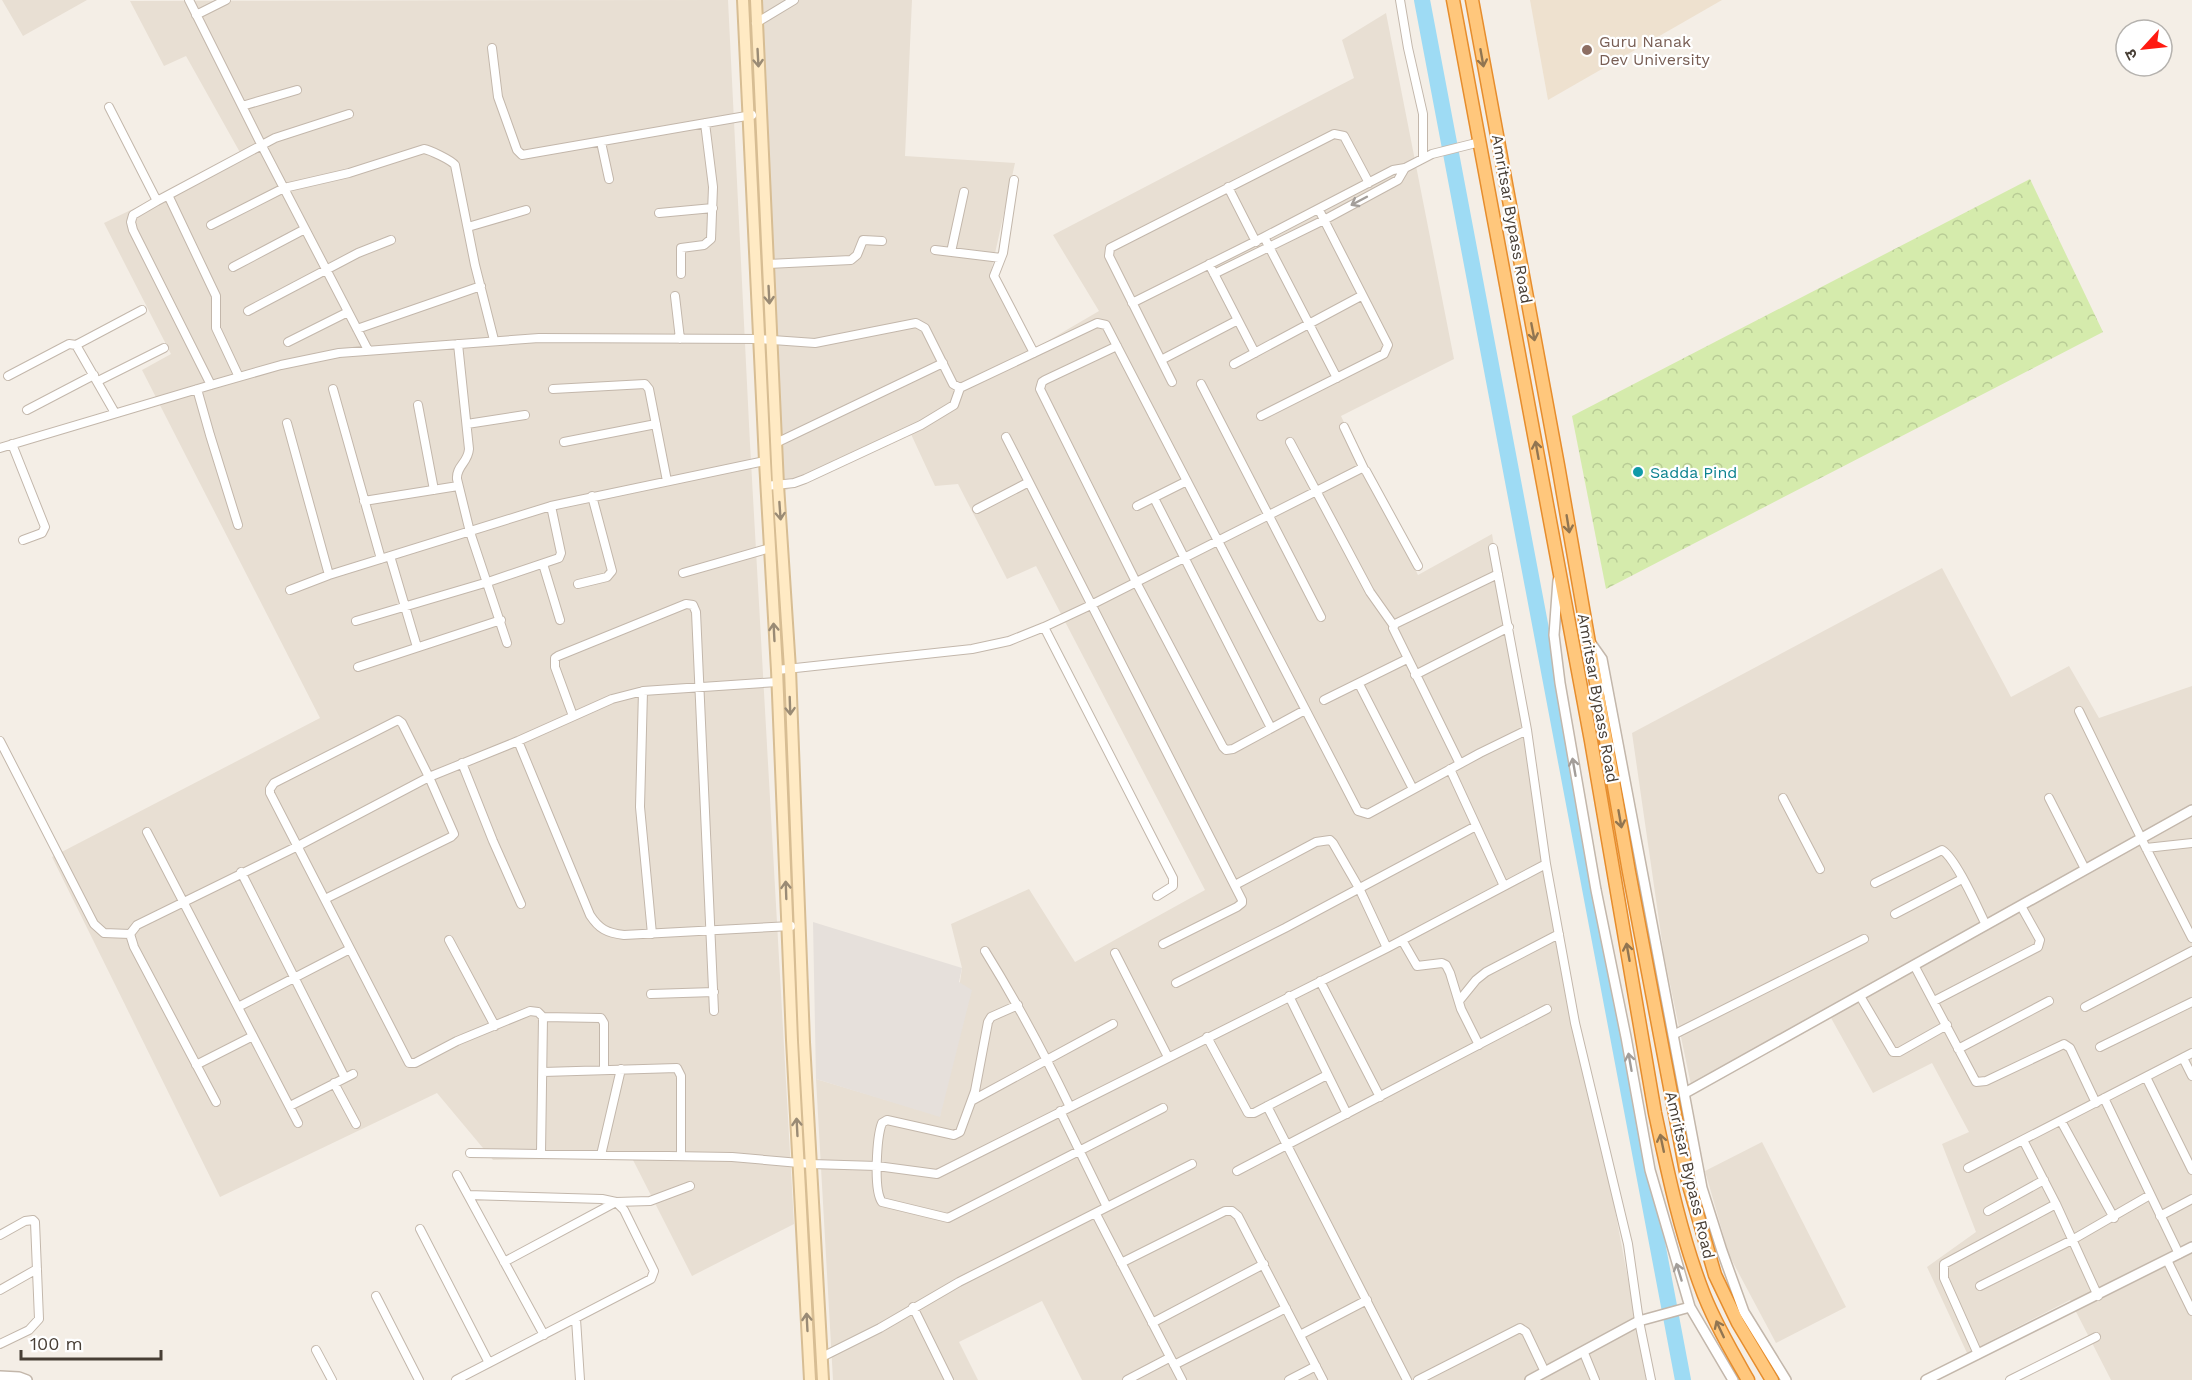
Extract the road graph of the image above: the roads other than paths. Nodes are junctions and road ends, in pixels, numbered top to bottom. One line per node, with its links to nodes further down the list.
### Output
1 (189, 0): 9 (street)
2 (226, 0): 9 (street)
3 (743, 0): 17 (main road)
4 (756, 0): 10 (main road)
5 (794, 0): 10 (street)
6 (1400, 0): 22 (street)
7 (1453, 0): 20 (highway, Amritsar Bypass Road)
8 (1472, 0): 150 (highway, Amritsar Bypass Road, one-way to 150)
9 (196, 15): 13 (street)
10 (756, 23): 16 (main road, one-way to 16)
11 (492, 48): 19 (street)
12 (297, 90): 13 (street)
13 (242, 106): 21 (street)
14 (109, 107): 31 (street)
15 (349, 114): 21 (street)
16 (761, 114): 17 (street); 48 (main road)
17 (748, 116): 18 (street); 65 (main road)
18 (705, 123): 19 (street); 32 (street)
19 (601, 142): 24 (street)
20 (1480, 142): 22 (street); 133 (highway, Amritsar Bypass Road, one-way to 20)
21 (262, 146): 28 (street); 30 (street)
22 (1423, 158): 23 (street)
23 (1405, 168): 26 (street); 36 (street, one-way to 36)
24 (609, 179)
25 (1014, 180): 47 (street)
26 (1369, 183): 27 (street); 34 (street)
27 (1228, 187): 43 (street); 57 (street)
28 (284, 188): 37 (street); 38 (street); 39 (street)
29 (964, 192): 46 (street)
30 (168, 195): 31 (street); 80 (street)
31 (157, 201): 84 (street)
32 (712, 208): 35 (street); 52 (street)
33 (526, 210): 38 (street)
34 (1319, 210): 36 (street); 40 (street)
35 (659, 213)
36 (1324, 220): 44 (street); 56 (street)
37 (210, 225)
38 (468, 228): 54 (street)
39 (305, 229): 50 (street); 51 (street)
40 (1264, 237): 43 (street); 44 (street)
41 (391, 240): 51 (street)
42 (882, 241): 48 (street)
43 (1256, 242): 49 (street)
44 (1269, 247): 53 (street); 62 (street)
45 (935, 250): 46 (street)
46 (951, 252): 47 (street)
47 (1001, 258): 74 (street)
48 (768, 264): 67 (main road, one-way to 67)
49 (1209, 264): 53 (street); 57 (street)
50 (233, 267)
51 (326, 269): 59 (street); 60 (street)
52 (681, 274)
53 (1214, 274): 61 (street)
54 (481, 286): 63 (street); 66 (street)
55 (675, 296): 64 (street)
56 (1362, 296): 62 (street); 82 (street)
57 (1132, 303): 76 (street)
58 (142, 310): 70 (street)
59 (248, 311)
60 (348, 312): 63 (street); 68 (street)
61 (1238, 320): 75 (street); 76 (street)
62 (1309, 324): 75 (street); 82 (street)
63 (357, 329): 73 (street)
64 (680, 339): 65 (street); 66 (street)
65 (759, 339): 67 (street); 105 (main road)
66 (494, 340): 69 (street)
67 (772, 341): 77 (street); 102 (main road)
68 (288, 342)
69 (458, 344): 73 (street); 96 (street)
70 (76, 345): 79 (street); 81 (street)
71 (1117, 346): 74 (street); 108 (street); 138 (street)
72 (164, 348): 81 (street)
73 (368, 350): 80 (street)
74 (1034, 353): 87 (street)
75 (1255, 353): 78 (street)
76 (1161, 360): 83 (street)
77 (943, 363): 87 (street); 102 (street)
78 (1234, 364)
79 (8, 376)
80 (239, 377): 84 (street)
81 (96, 378): 91 (street); 92 (street)
82 (1337, 378): 94 (street)
83 (1172, 382)
84 (212, 384): 88 (street)
85 (1201, 384): 121 (street)
86 (333, 388): 117 (street)
87 (960, 388): 110 (street)
88 (197, 389): 92 (street); 122 (street)
89 (554, 389): 97 (street)
90 (418, 405): 113 (street)
91 (27, 410)
92 (115, 413): 103 (street)
93 (525, 415): 96 (street)
94 (1261, 416)
95 (287, 423): 136 (street)
96 (467, 424): 111 (street)
97 (656, 424): 100 (street); 107 (street)
98 (1344, 427): 106 (street)
99 (1006, 437): 109 (street)
100 (564, 442)
101 (1290, 442): 114 (street)
102 (776, 443): 110 (main road)
103 (12, 444): 104 (street); 124 (street)
104 (0, 448)
105 (765, 460): 107 (street); 112 (main road)
106 (1364, 469): 114 (street); 132 (street)
107 (667, 481): 115 (street)
108 (1187, 481): 116 (street); 125 (street)
109 (1029, 482): 120 (street); 141 (street)
110 (778, 485): 112 (street); 155 (main road, one-way to 155)
111 (458, 486): 113 (street); 123 (street)
112 (766, 486): 126 (main road)
113 (434, 490): 117 (street)
114 (1316, 492): 121 (street); 147 (street)
115 (592, 496): 118 (street); 139 (street)
116 (1154, 498): 119 (street); 129 (street)
117 (364, 501): 130 (street)
118 (551, 506): 123 (street); 131 (street)
119 (1137, 506)
120 (977, 509)
121 (1269, 514): 125 (street); 143 (street)
122 (238, 525)
123 (470, 532): 128 (street); 137 (street)
124 (23, 540)
125 (1218, 540): 129 (street); 163 (street)
126 (770, 548): 134 (street); 156 (main road, one-way to 126)
127 (1493, 548): 135 (street)
128 (390, 556): 130 (street); 142 (street)
129 (1183, 558): 138 (street); 166 (street)
130 (381, 559): 136 (street)
131 (543, 564): 137 (street); 145 (street)
132 (1418, 566)
133 (1559, 571): 314 (street, one-way to 133); 350 (highway, Amritsar Bypass Road, one-way to 133)
134 (683, 573)
135 (1498, 574): 147 (street); 149 (street)
136 (329, 575): 140 (street)
137 (488, 582): 142 (street); 144 (street)
138 (1136, 582): 141 (street); 166 (street)
139 (578, 584)
140 (290, 590)
141 (1091, 605): 148 (street); 190 (street)
142 (405, 606): 146 (street); 152 (street)
143 (1321, 617)
144 (501, 620): 151 (street); 152 (street)
145 (560, 620)
146 (356, 621)
147 (1394, 626): 153 (street)
148 (1044, 627): 155 (street); 193 (street)
149 (1509, 627): 157 (street); 167 (street)
150 (1589, 640): 237 (street); 351 (highway, Amritsar Bypass Road, one-way to 351)
151 (507, 643)
152 (417, 647): 154 (street)
153 (1407, 659): 157 (street); 159 (street)
154 (358, 667)
155 (790, 669): 156 (street); 199 (main road, one-way to 199)
156 (777, 670): 158 (main road)
157 (1415, 675): 171 (street)
158 (777, 682): 160 (street); 201 (main road, one-way to 158)
159 (1359, 684): 162 (street); 174 (street)
160 (699, 687): 161 (street); 165 (street); 202 (street)
161 (643, 691): 165 (street); 204 (street)
162 (1324, 700)
163 (1305, 710): 166 (street); 174 (street)
164 (2079, 711): 180 (street)
165 (573, 716): 169 (street)
166 (1270, 729)
167 (1527, 730): 171 (street); 184 (street)
168 (0, 741): 203 (street)
169 (518, 741): 170 (street); 204 (street)
170 (462, 763): 173 (street); 196 (street)
171 (1460, 764): 172 (street)
172 (1450, 770): 174 (street); 178 (street)
173 (429, 777): 182 (street); 182 (street); 194 (street)
174 (1413, 789)
175 (1784, 798): 185 (street)
176 (2049, 798): 186 (street)
177 (2192, 810): 180 (street)
178 (1476, 826): 191 (street); 192 (street)
179 (147, 831): 195 (street)
180 (2141, 837): 183 (street); 186 (street)
181 (2192, 843): 183 (street)
182 (298, 846): 187 (street); 194 (street)
183 (2146, 848): 206 (street)
184 (1546, 864): 191 (street); 205 (street)
185 (1820, 869)
186 (2085, 869): 197 (street)
187 (242, 872): 195 (street); 217 (street)
188 (1962, 879): 189 (street); 198 (street); 200 (street)
189 (1875, 883)
190 (1235, 885): 192 (street); 210 (street)
191 (1504, 886): 209 (street)
192 (1359, 888): 211 (street); 219 (street)
193 (1157, 896)
194 (325, 899): 212 (street)
195 (184, 903): 203 (street); 229 (street)
196 (521, 904)
197 (2021, 906): 200 (street); 225 (street)
198 (1895, 914)
199 (800, 925): 201 (street); 278 (main road)
200 (1986, 925): 216 (street)
201 (787, 926): 202 (street); 277 (main road, one-way to 201)
202 (712, 930): 204 (street); 220 (street)
203 (130, 934): 247 (street)
204 (652, 934)
205 (1559, 934): 224 (street); 317 (street)
206 (2192, 938)
207 (449, 939): 236 (street)
208 (1864, 939): 237 (street)
209 (1402, 940): 211 (street); 224 (street)
210 (1163, 944)
211 (1387, 948): 218 (street)
212 (350, 949): 217 (street); 236 (street)
213 (985, 951): 228 (street)
214 (2192, 951): 230 (street)
215 (1115, 953): 244 (street)
216 (1914, 965): 223 (street); 225 (street)
217 (294, 978): 229 (street); 254 (street)
218 (1320, 981): 222 (street); 256 (street)
219 (1176, 983)
220 (714, 992): 221 (street); 232 (street)
221 (651, 994)
222 (1289, 996): 239 (street); 251 (street)
223 (1860, 996): 235 (street); 255 (street)
224 (1459, 1001): 240 (street)
225 (1934, 1001): 235 (street)
226 (2049, 1001): 242 (street)
227 (2192, 1002): 241 (street)
228 (1018, 1005): 245 (street); 258 (street)
229 (238, 1007): 238 (street)
230 (2085, 1007)
231 (1547, 1009): 240 (street)
232 (714, 1011)
233 (543, 1017): 236 (street); 248 (street); 250 (street)
234 (1113, 1024): 245 (street)
235 (1947, 1025): 242 (street)
236 (495, 1026)
237 (1673, 1035): 255 (street)
238 (253, 1036): 247 (street); 261 (street)
239 (1207, 1037): 244 (street); 262 (street)
240 (1479, 1045): 256 (street)
241 (2100, 1047)
242 (1958, 1048): 260 (street)
243 (2192, 1053): 246 (street)
244 (1168, 1057): 263 (street)
245 (1047, 1058): 258 (street); 263 (street)
246 (2183, 1058): 252 (street); 253 (street)
247 (196, 1065): 259 (street)
248 (604, 1069): 249 (street); 250 (street)
249 (621, 1069): 275 (street); 276 (street)
250 (543, 1072): 274 (street)
251 (1327, 1075): 262 (street); 266 (street)
252 (2192, 1076)
253 (2146, 1077): 257 (street); 282 (street)
254 (334, 1083): 261 (street); 269 (street)
255 (1685, 1094): 352 (street)
256 (1380, 1097): 266 (street)
257 (2104, 1098): 260 (street); 288 (street)
258 (973, 1100): 280 (street)
259 (216, 1102)
260 (2096, 1103): 267 (street)
261 (290, 1106): 268 (street)
262 (1267, 1106): 271 (street)
263 (1070, 1107): 265 (street)
264 (1163, 1108): 272 (street)
265 (1060, 1112): 272 (street); 280 (street)
266 (1347, 1114): 271 (street)
267 (2061, 1121): 270 (street); 296 (street)
268 (298, 1123)
269 (356, 1124)
270 (2023, 1140): 281 (street); 285 (street)
271 (1287, 1146): 283 (street); 311 (street)
272 (1080, 1151): 280 (street); 292 (street)
273 (470, 1153): 274 (street)
274 (541, 1153): 275 (street)
275 (601, 1155): 276 (street)
276 (681, 1156): 277 (street)
277 (799, 1163): 278 (street); 337 (main road, one-way to 277)
278 (811, 1164): 280 (street); 326 (main road)
279 (1192, 1164): 292 (street)
280 (877, 1166)
281 (1968, 1168)
282 (2192, 1170)
283 (1237, 1171)
284 (457, 1175): 287 (street)
285 (2044, 1180): 291 (street); 293 (street)
286 (690, 1186): 290 (street)
287 (468, 1195): 290 (street); 303 (street)
288 (2150, 1195): 295 (street); 296 (street)
289 (2192, 1199): 295 (street)
290 (616, 1202): 303 (street); 316 (street)
291 (2056, 1203): 299 (street); 325 (street)
292 (1107, 1207): 294 (street)
293 (1988, 1211)
294 (1096, 1214): 304 (street); 312 (street)
295 (2160, 1216): 301 (street)
296 (2114, 1218): 299 (street)
297 (420, 1229): 328 (street)
298 (0, 1235): 306 (street)
299 (2072, 1240): 307 (street); 310 (street)
300 (2192, 1247): 301 (street)
301 (2180, 1254): 302 (street)
302 (2167, 1260): 310 (street); 315 (street)
303 (504, 1262): 319 (street)
304 (1121, 1263): 305 (street); 318 (street)
305 (1264, 1264): 313 (street); 318 (street)
306 (37, 1269): 308 (street); 322 (street)
307 (1980, 1286)
308 (0, 1290)
309 (376, 1296): 334 (street)
310 (2098, 1296): 325 (street)
311 (1367, 1300): 320 (street); 344 (street)
312 (913, 1307): 326 (street); 339 (street)
313 (1286, 1308): 320 (street); 327 (street)
314 (1687, 1308): 317 (street); 349 (street)
315 (2192, 1311)
316 (576, 1319): 319 (street); 336 (street)
317 (1639, 1321): 324 (street); 348 (street)
318 (1152, 1323): 327 (street)
319 (544, 1335): 328 (street)
320 (1300, 1335): 329 (street)
321 (2096, 1337): 354 (street)
322 (0, 1344)
323 (316, 1350): 333 (street)
324 (1584, 1353): 330 (street); 347 (street)
325 (1978, 1354): 353 (street)
326 (822, 1357): 338 (main road)
327 (1171, 1362): 340 (street); 341 (street)
328 (489, 1363): 335 (street)
329 (1316, 1366): 342 (street); 343 (street)
330 (1545, 1372): 345 (street); 346 (street)
331 (0, 1376): 332 (street)
332 (27, 1380)
333 (332, 1380)
334 (419, 1380)
335 (456, 1380)
336 (580, 1380)
337 (810, 1380)
338 (823, 1380)
339 (949, 1380)
340 (1127, 1380)
341 (1182, 1380)
342 (1289, 1380)
343 (1323, 1380)
344 (1407, 1380)
345 (1418, 1380)
346 (1530, 1380)
347 (1595, 1380)
348 (1651, 1380)
349 (1733, 1380)
350 (1748, 1380)
351 (1772, 1380)
352 (1785, 1380)
353 (1926, 1380)
354 (2010, 1380)

